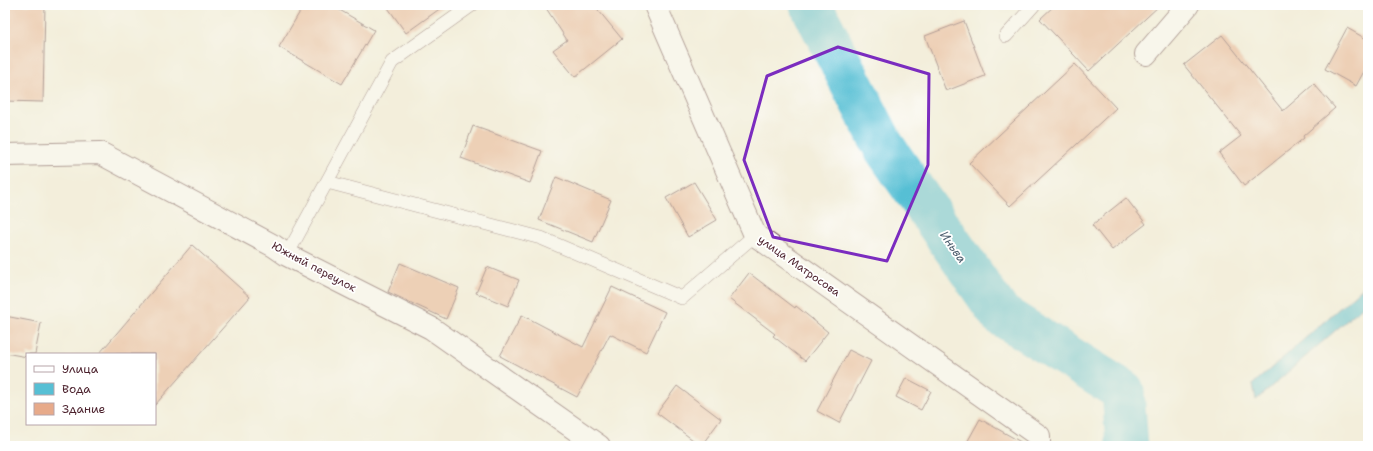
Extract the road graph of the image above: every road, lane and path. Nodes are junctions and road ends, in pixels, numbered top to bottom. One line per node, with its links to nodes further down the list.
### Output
1 (472, 5): 8 (lane)
2 (655, 5): 9 (street, улица Матросова)
3 (1034, 5): 5 (lane)
4 (1188, 5): 6 (street)
5 (1006, 36)
6 (1146, 54)
7 (5, 155): 10 (street, Южный переулок)
8 (327, 182): 9 (lane); 10 (lane)
9 (754, 235): 12 (street, улица Матросова)
10 (287, 255): 11 (street, Южный переулок)
11 (599, 446)
12 (1039, 446)

